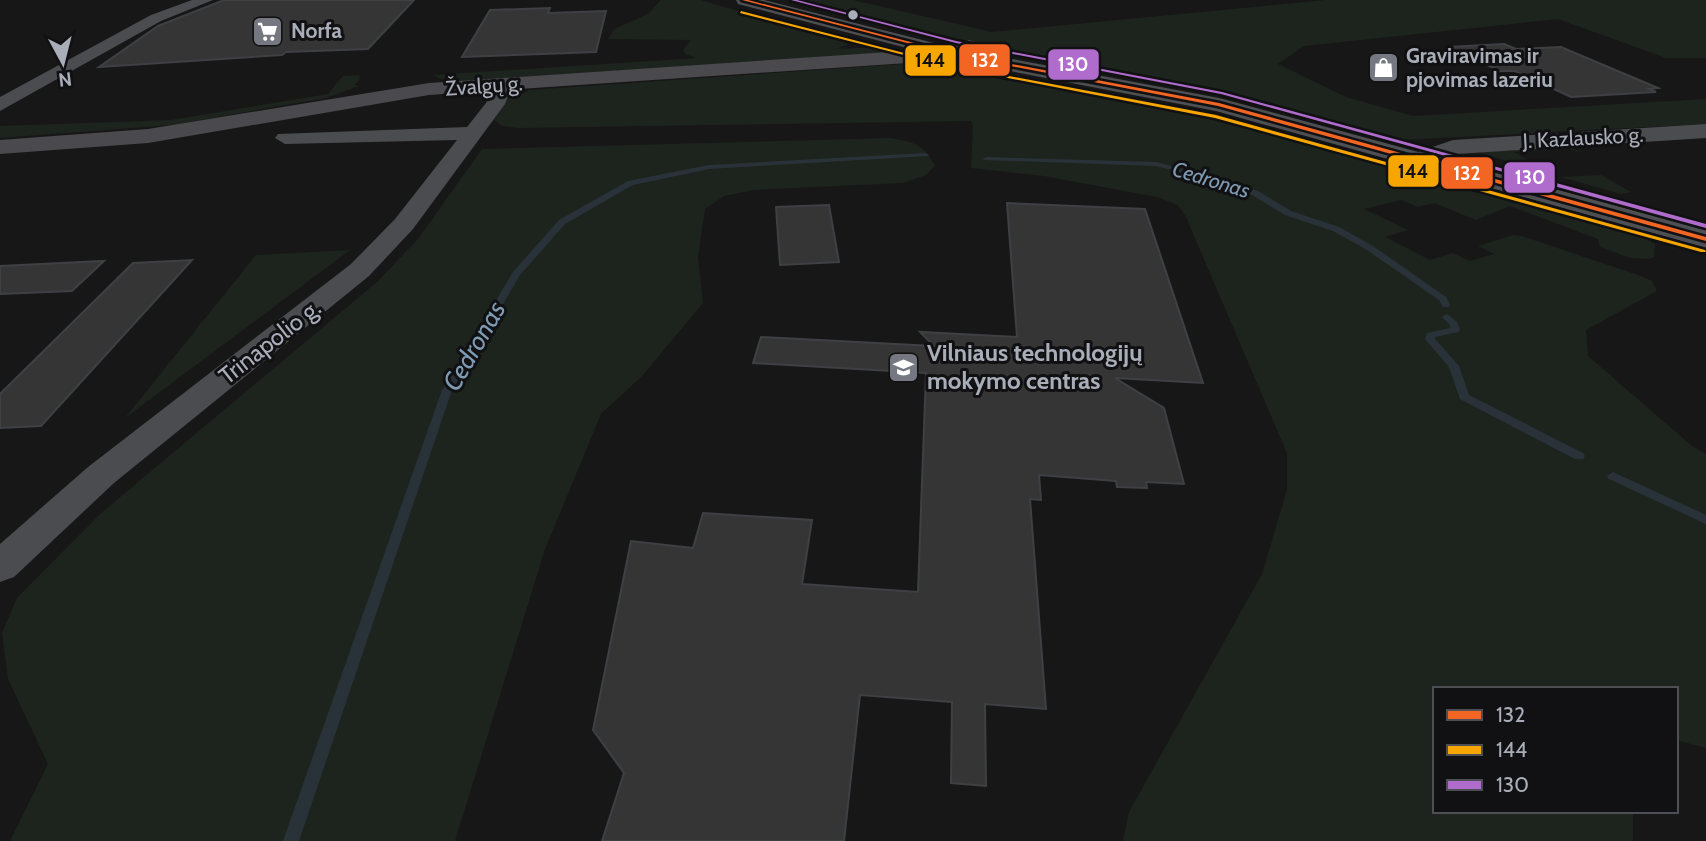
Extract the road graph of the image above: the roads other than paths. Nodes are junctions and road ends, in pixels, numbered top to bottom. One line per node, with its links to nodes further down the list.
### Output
1 (206, 0): 6 (street)
2 (744, 0): 3 (main road)
3 (777, 4): 4 (main road)
4 (961, 50): 5 (main road, Žvalgų g.); 11 (main road)
5 (504, 84): 8 (street, Trinapolio g.); 10 (main road, Žvalgų g.)
6 (0, 105)
7 (1706, 131): 11 (street, J. Kazlausko g.)
8 (472, 134): 9 (street); 13 (street, Trinapolio g.)
9 (285, 138)
10 (0, 147)
11 (1421, 159): 12 (main road)
12 (1706, 239)
13 (0, 567)

